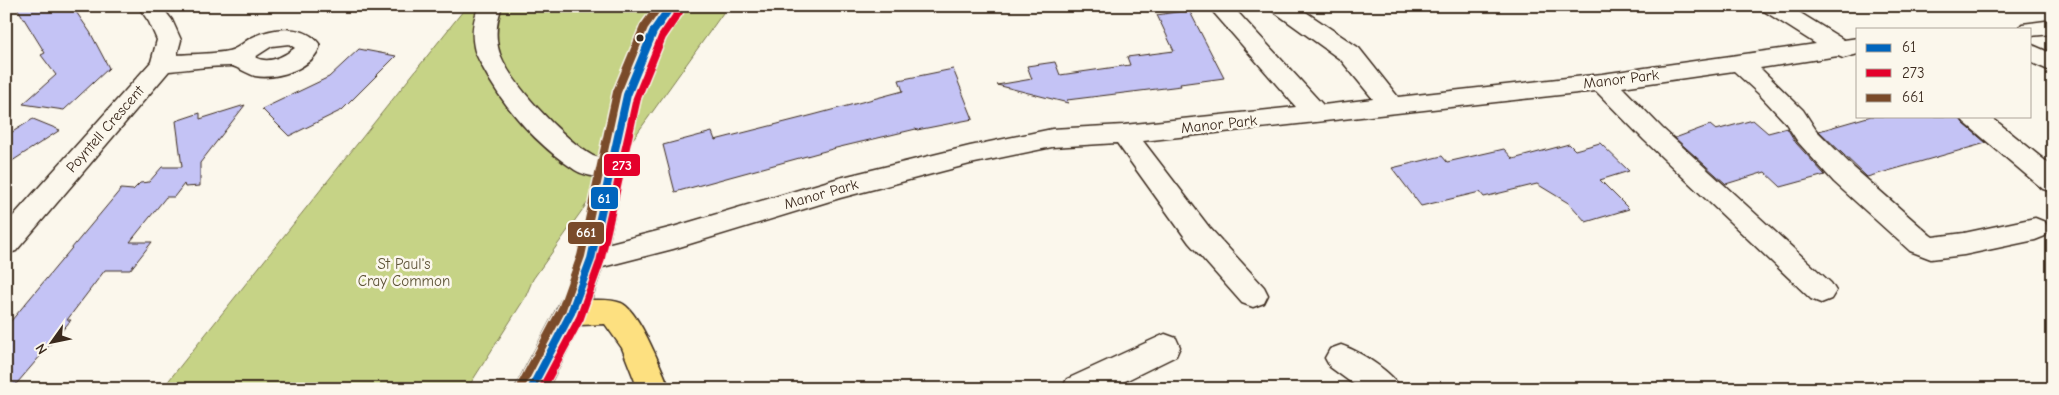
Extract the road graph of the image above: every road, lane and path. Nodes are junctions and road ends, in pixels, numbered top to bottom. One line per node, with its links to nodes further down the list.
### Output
1 (149, 6): 13 (street, Poyntell Crescent)
2 (491, 6): 20 (street)
3 (671, 6): 20 (main road)
4 (1219, 6): 17 (street)
5 (1281, 6): 16 (street)
6 (1772, 6): 9 (street)
7 (2053, 27): 8 (street)
8 (2032, 29)
9 (1850, 48): 12 (street, Manor Park)
10 (2032, 53): 14 (street)
11 (240, 57): 13 (street)
12 (1740, 63): 15 (street, Manor Park); 22 (street)
13 (162, 64): 23 (street, Poyntell Crescent)
14 (2053, 64)
15 (1602, 82): 16 (street, Manor Park); 25 (street)
16 (1392, 106): 17 (street, Manor Park)
17 (1317, 114): 19 (street, Manor Park)
18 (1975, 118): 21 (street)
19 (1124, 134): 24 (street, Manor Park); 26 (street)
20 (610, 168): 24 (main road)
21 (2053, 182)
22 (2035, 229)
23 (6, 243)
24 (591, 259): 27 (main road)
25 (1821, 291)
26 (1253, 295)
27 (571, 313): 30 (main road); 31 (main road)
28 (1165, 347): 32 (street)
29 (1341, 358): 33 (street)
30 (530, 389)
31 (654, 389)
32 (1078, 389)
33 (1385, 389)

